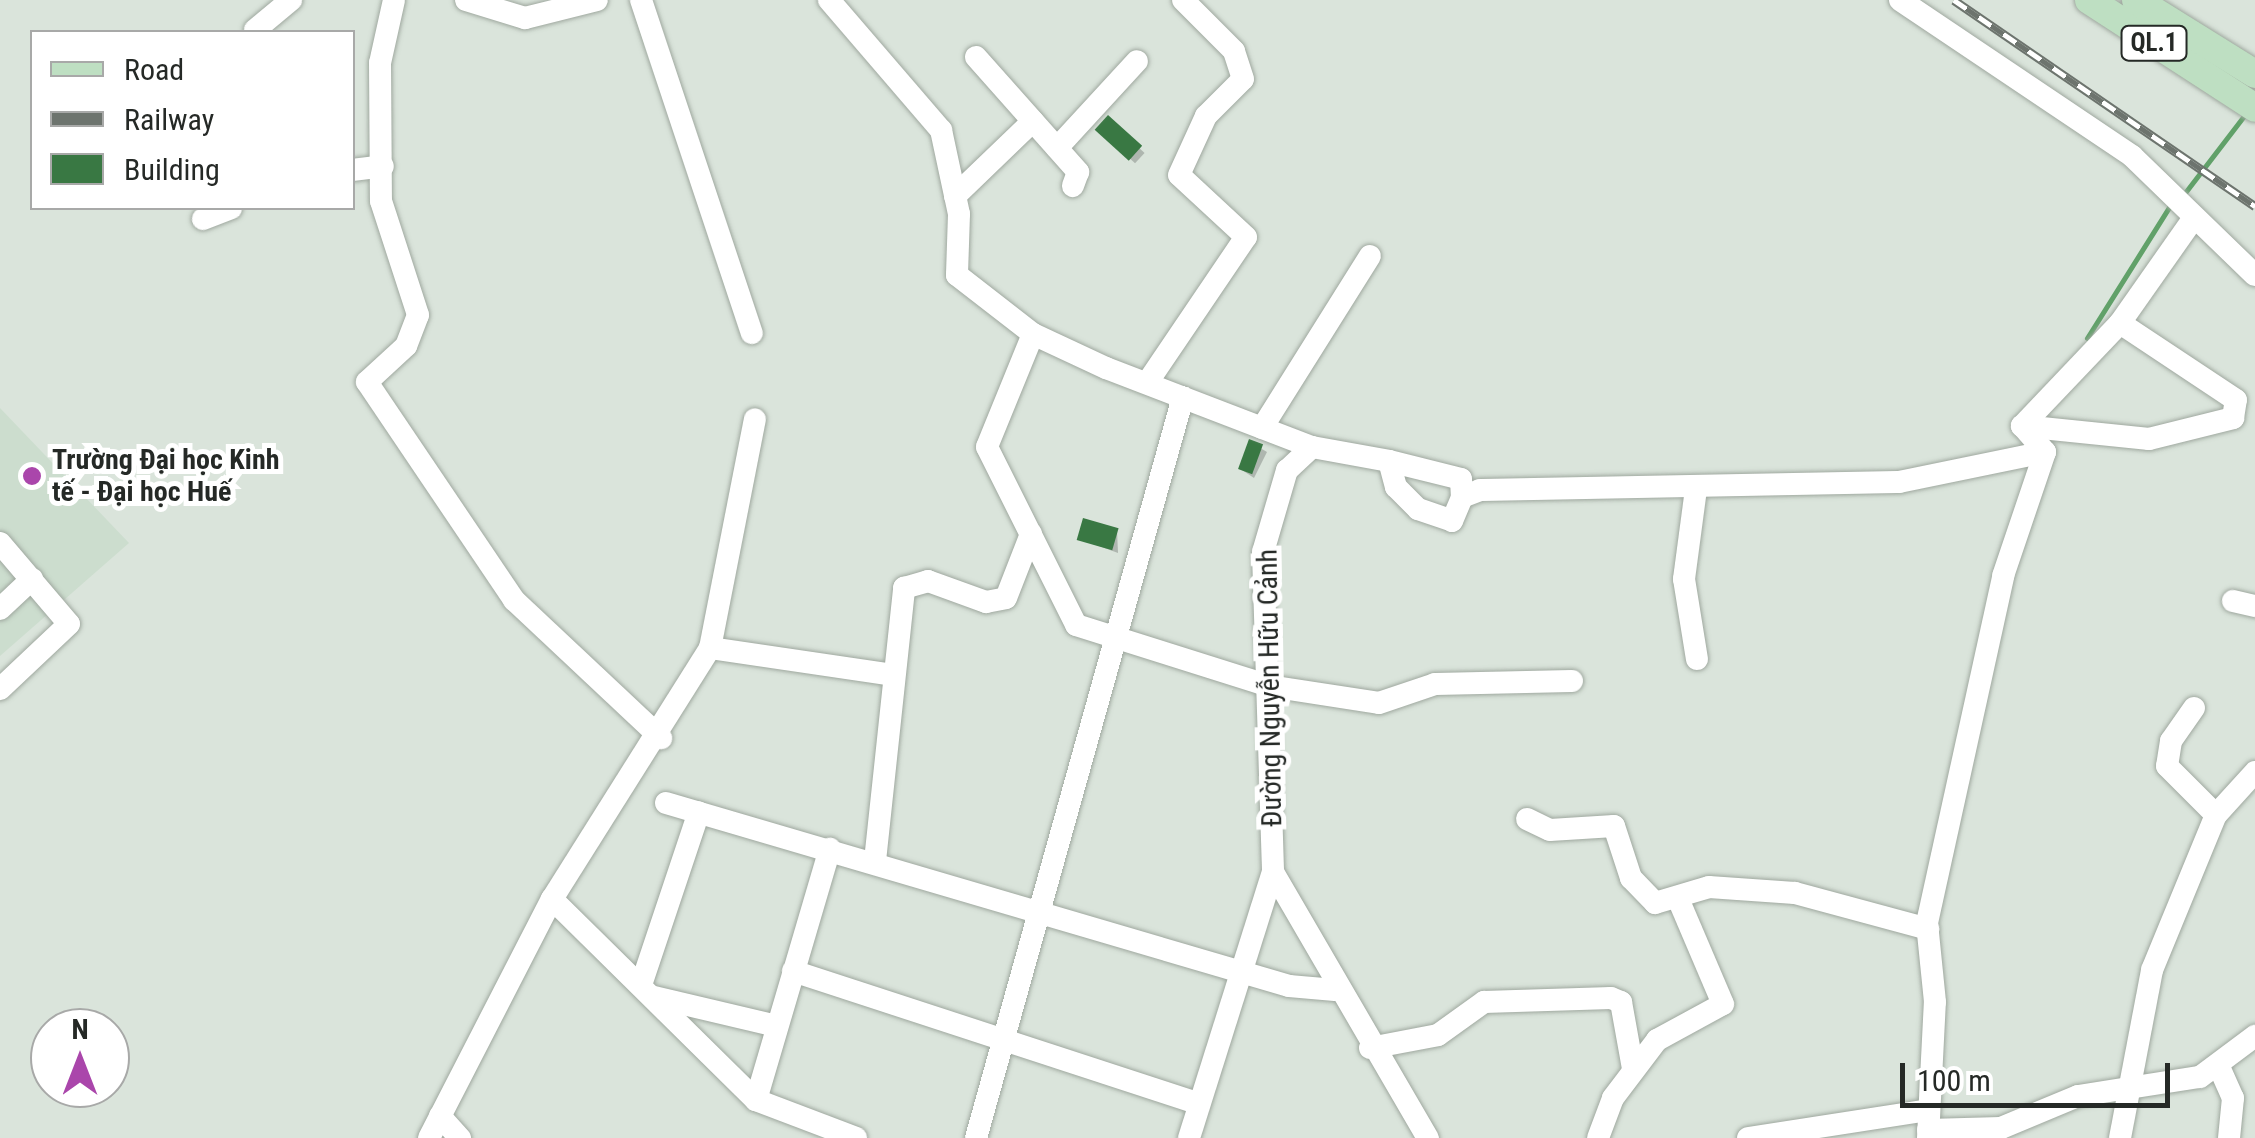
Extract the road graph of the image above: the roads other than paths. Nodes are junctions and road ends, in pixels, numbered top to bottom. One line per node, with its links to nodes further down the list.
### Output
1 (291, 0): 11 (street)
2 (394, 0): 18 (street)
3 (466, 0): 4 (street)
4 (597, 0)
5 (641, 0): 28 (street)
6 (828, 0): 21 (street)
7 (1183, 0): 30 (street)
8 (1900, 0): 24 (street)
9 (2089, 0): 14 (main road, QL.1)
10 (2136, 0): 14 (main road, QL.1)
11 (254, 30)
12 (976, 57): 16 (street)
13 (1137, 61): 17 (street)
14 (2237, 74): 15 (main road, QL.1)
15 (2255, 108)
16 (1033, 121): 17 (street); 21 (street)
17 (1057, 148): 20 (street)
18 (383, 166): 19 (street); 53 (street)
19 (355, 170)
20 (1073, 186)
21 (954, 196): 29 (street)
22 (226, 210): 23 (street)
23 (203, 220)
24 (2190, 221): 26 (street); 27 (street)
25 (1370, 256): 35 (street)
26 (2255, 275)
27 (2120, 323): 32 (street); 34 (street)
28 (752, 334)
29 (1033, 334): 30 (street); 41 (street)
30 (1146, 383): 31 (street)
31 (1183, 398): 35 (street); 45 (street)
32 (2246, 406): 34 (street)
33 (755, 419): 46 (street)
34 (2022, 426): 37 (street)
35 (1262, 428): 36 (street)
36 (1312, 448): 38 (street); 50 (street, Đường Nguyễn Hữu Cảnh)
37 (2045, 452): 39 (street); 65 (street)
38 (1389, 461): 40 (street); 40 (street)
39 (1696, 489): 40 (street); 47 (street)
40 (1462, 497)
41 (1031, 534): 45 (street); 48 (street)
42 (0, 543): 43 (street)
43 (32, 579): 44 (street); 51 (street)
44 (0, 609)
45 (1114, 641): 50 (street); 64 (street)
46 (710, 648): 48 (street); 53 (street)
47 (1697, 659)
48 (892, 674): 60 (street)
49 (1572, 681): 50 (street)
50 (1269, 686): 61 (street, Đường Nguyễn Hữu Cảnh)
51 (0, 689)
52 (2194, 708): 57 (street)
53 (660, 738): 62 (street)
54 (2255, 772): 57 (street)
55 (666, 802): 56 (street)
56 (699, 812): 59 (street); 68 (street)
57 (2216, 814): 76 (street)
58 (1528, 819): 63 (street)
59 (830, 849): 60 (street); 66 (street)
60 (875, 861): 64 (street)
61 (1273, 872): 67 (street); 69 (street, Đường Nguyễn Hữu Cảnh)
62 (552, 899): 68 (street); 79 (street)
63 (1680, 903): 65 (street); 74 (street)
64 (1046, 910): 67 (street); 72 (street)
65 (1928, 929): 80 (street)
66 (793, 971): 70 (street); 72 (street)
67 (1241, 971): 69 (street); 78 (street)
68 (647, 990): 70 (street); 77 (street)
69 (1335, 990): 73 (street, Đường Nguyễn Hữu Cảnh)
70 (777, 1026): 77 (street)
71 (2255, 1036): 75 (street)
72 (1007, 1041): 78 (street); 85 (street)
73 (1370, 1048): 74 (street); 87 (street, Đường Nguyễn Hữu Cảnh)
74 (1632, 1068): 88 (street)
75 (2220, 1069): 76 (street); 91 (street)
76 (2130, 1092): 80 (street); 90 (street)
77 (756, 1100): 84 (street)
78 (1198, 1103): 86 (street)
79 (440, 1116): 82 (street); 83 (street)
80 (1928, 1126): 81 (street)
81 (1815, 1132): 89 (street)
82 (429, 1138)
83 (460, 1138)
84 (856, 1138)
85 (976, 1138)
86 (1188, 1138)
87 (1428, 1138)
88 (1598, 1138)
89 (1748, 1138)
90 (2120, 1138)
91 (2229, 1138)

